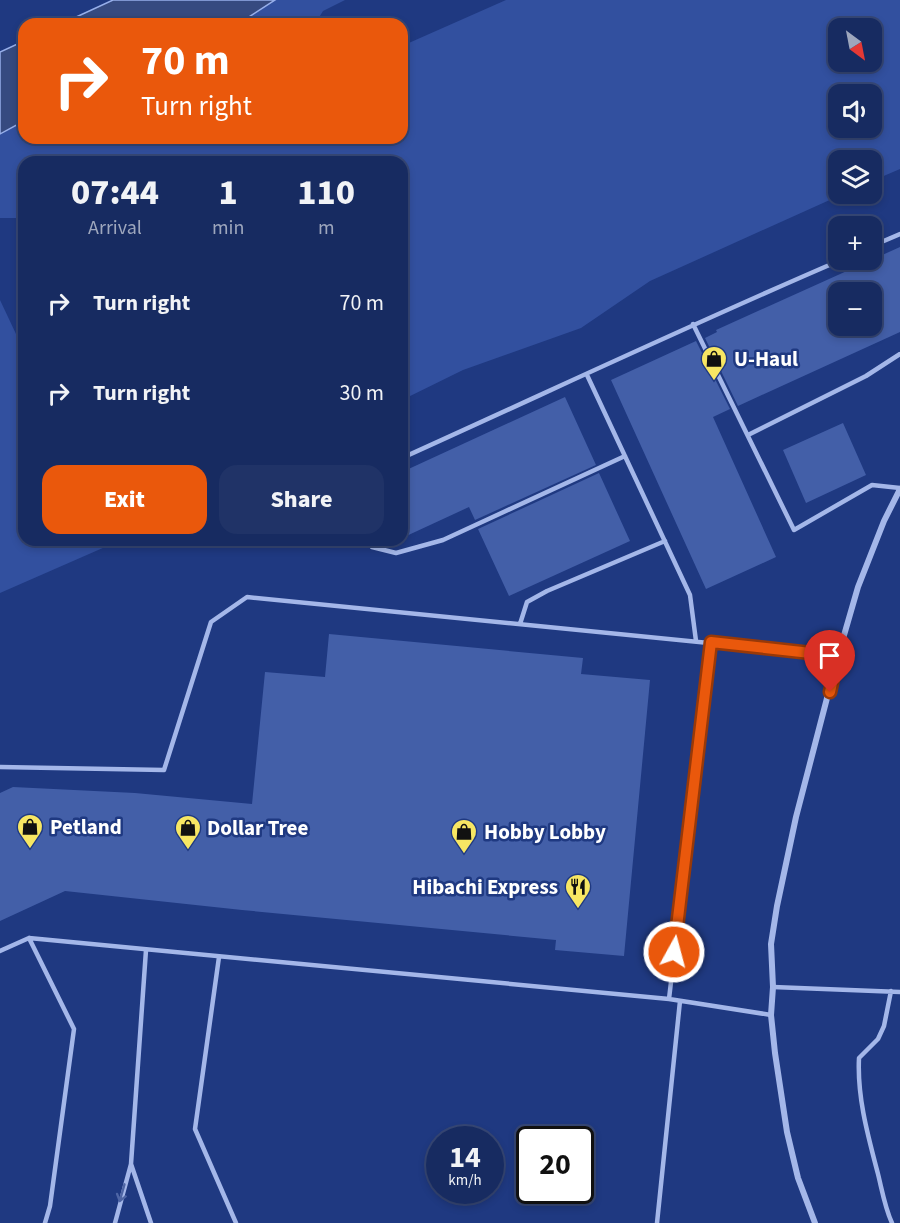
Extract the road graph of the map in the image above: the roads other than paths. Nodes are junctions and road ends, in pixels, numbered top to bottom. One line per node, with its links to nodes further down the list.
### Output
1 (900, 234): 2 (lane)
2 (882, 242)
3 (828, 266): 4 (lane)
4 (693, 324): 6 (lane); 7 (lane)
5 (900, 354): 7 (lane)
6 (587, 375): 8 (lane); 9 (lane)
7 (748, 435): 10 (lane)
8 (408, 455)
9 (625, 456): 11 (lane); 12 (lane)
10 (900, 489): 16 (street)
11 (665, 541): 13 (lane); 14 (lane)
12 (371, 546)
13 (520, 624): 14 (lane); 17 (lane)
14 (696, 641): 15 (lane)
15 (711, 642): 16 (lane); 25 (lane)
16 (838, 656): 22 (street)
17 (0, 766)
18 (29, 938): 19 (lane); 20 (lane); 30 (lane)
19 (146, 950): 21 (lane); 28 (lane)
20 (0, 951)
21 (219, 957): 25 (lane); 33 (lane)
22 (773, 987): 23 (lane); 27 (street)
23 (891, 991): 24 (lane); 36 (lane)
24 (900, 992)
25 (669, 999): 26 (lane)
26 (680, 1001): 27 (lane); 34 (lane)
27 (771, 1015): 29 (street)
28 (131, 1164): 31 (lane, one-way to 31); 32 (lane)
29 (811, 1220): 35 (street)
30 (45, 1223)
31 (115, 1223)
32 (151, 1223)
33 (236, 1223)
34 (657, 1223)
35 (816, 1223)
36 (892, 1223)

